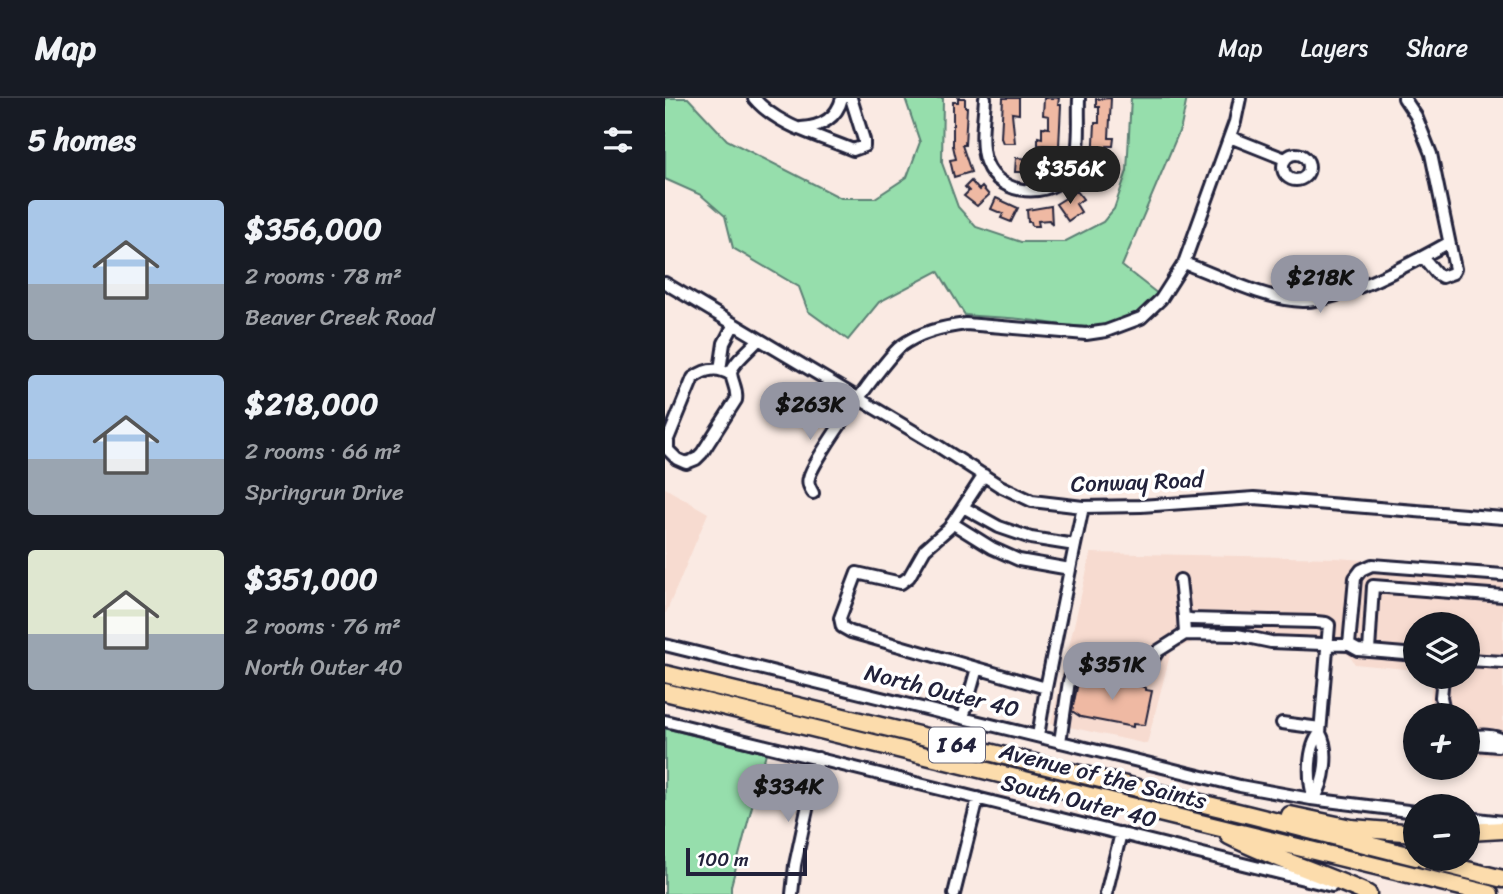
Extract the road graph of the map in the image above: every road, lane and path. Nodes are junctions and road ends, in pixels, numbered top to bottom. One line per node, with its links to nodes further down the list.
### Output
1 (754, 98): 8 (street)
2 (842, 98): 8 (street)
3 (851, 98): 8 (street)
4 (985, 98): 5 (street)
5 (1079, 98)
6 (1240, 98): 9 (street)
7 (1404, 98): 11 (street)
8 (799, 128)
9 (1230, 137): 10 (street); 13 (street)
10 (1285, 159)
11 (1448, 243): 12 (street); 12 (street)
12 (1423, 257): 13 (street)
13 (1184, 263): 21 (street)
14 (665, 283): 15 (street, Conway Road)
15 (734, 324): 16 (street, Conway Road); 17 (street)
16 (759, 339): 18 (street); 21 (street, Conway Road)
17 (724, 352): 18 (street); 19 (street)
18 (739, 359): 20 (street)
19 (720, 370): 20 (street); 20 (street)
20 (731, 374)
21 (860, 399): 22 (street, Conway Road); 23 (street)
22 (984, 475): 24 (street); 25 (street, Conway Road)
23 (813, 493)
24 (963, 507): 27 (street); 28 (street)
25 (1083, 507): 26 (street, Conway Road); 28 (street)
26 (1503, 518)
27 (952, 523): 29 (street); 42 (street)
28 (1075, 545): 29 (street)
29 (1070, 569): 44 (street)
30 (1503, 575): 37 (street)
31 (1180, 580): 33 (street)
32 (1503, 596): 38 (street)
33 (1184, 617): 34 (street); 35 (street)
34 (1185, 634): 35 (street); 51 (street)
35 (1328, 644): 37 (street); 49 (street)
36 (665, 645): 46 (street, North Outer 40)
37 (1349, 645): 38 (street)
38 (1369, 651): 39 (street)
39 (1403, 654)
40 (1480, 661): 41 (street)
41 (1503, 662)
42 (977, 668): 44 (street); 46 (street)
43 (665, 674): 58 (highway, Avenue of the Saints / I 64)
44 (1046, 688): 50 (street)
45 (665, 692): 61 (highway, Avenue of the Saints / I 64)
46 (963, 718): 50 (street, North Outer 40)
47 (665, 721): 54 (street, South Outer 40)
48 (1283, 723): 49 (street)
49 (1320, 730): 56 (street)
50 (1038, 736): 51 (street, North Outer 40)
51 (1060, 742): 56 (street, North Outer 40)
52 (1503, 742): 53 (street)
53 (1480, 744)
54 (818, 758): 55 (street, South Outer 40); 69 (street)
55 (978, 798): 65 (street, South Outer 40); 70 (street)
56 (1314, 799): 57 (street, North Outer 40)
57 (1403, 810)
58 (1250, 815): 64 (highway); 66 (highway, Avenue of the Saints / I 64)
59 (1480, 819): 60 (street)
60 (1503, 822)
61 (1205, 824): 73 (highway); 74 (highway, Avenue of the Saints / I 64)
62 (1503, 830): 63 (highway)
63 (1480, 831)
64 (1403, 832)
65 (1121, 833): 71 (street); 72 (street, South Outer 40)
66 (1403, 854)
67 (1471, 871): 68 (highway)
68 (1503, 879)
69 (792, 894)
70 (954, 894)
71 (1106, 894)
72 (1359, 894)
73 (1368, 894)
74 (1490, 894)

